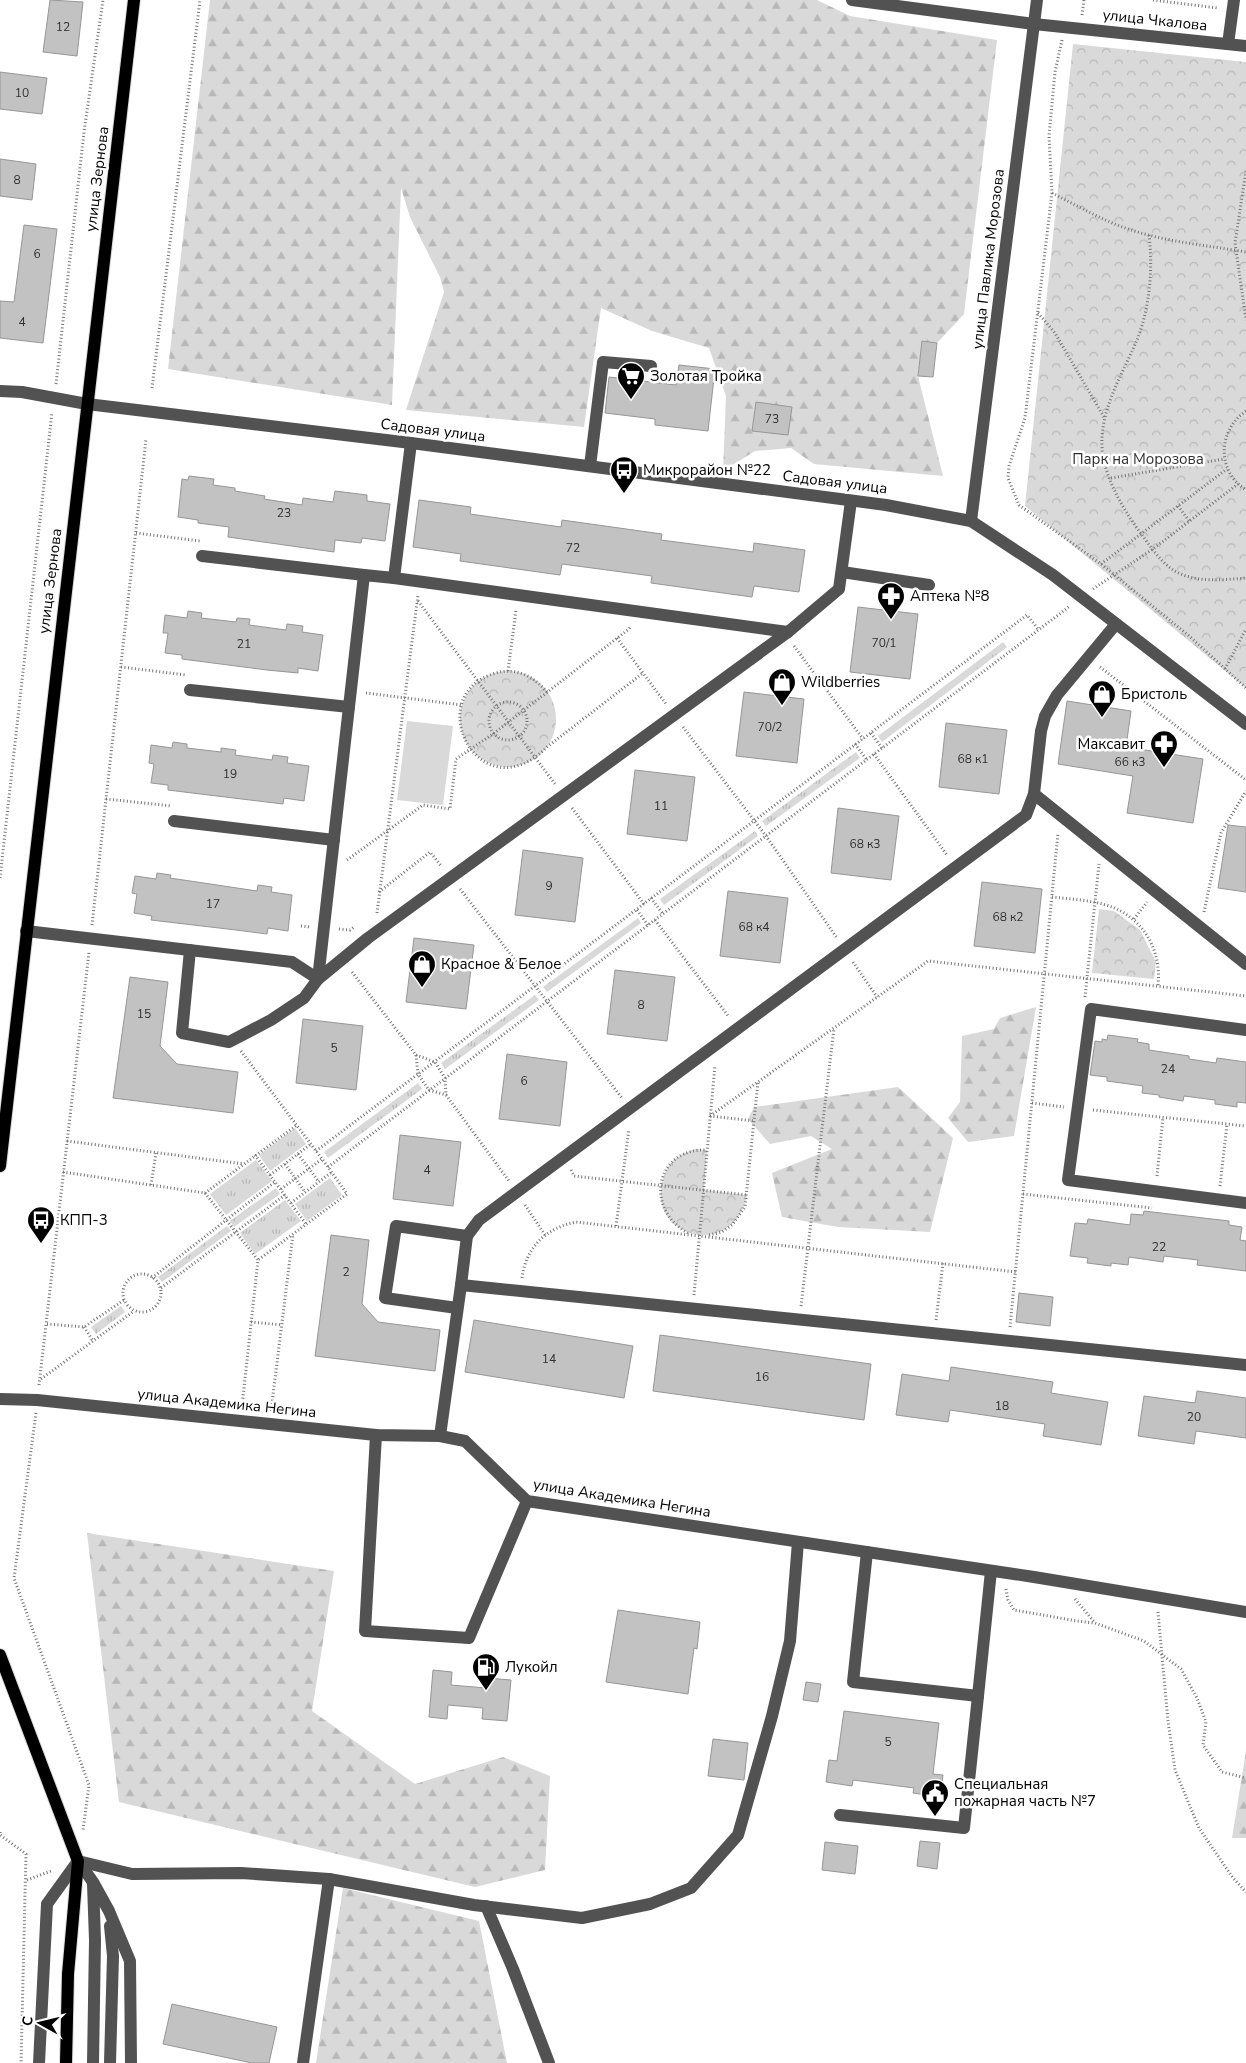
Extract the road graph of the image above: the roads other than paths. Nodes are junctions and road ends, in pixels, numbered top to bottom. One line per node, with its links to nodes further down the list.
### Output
1 (134, 0): 10 (main road, улица Зернова)
2 (852, 0): 5 (street, улица Чкалова)
3 (1037, 0): 5 (street, улица Павлика Морозова)
4 (1234, 5): 6 (street)
5 (1034, 24): 6 (street, улица Чкалова); 14 (street, улица Павлика Морозова)
6 (1228, 44): 7 (street, улица Чкалова)
7 (1246, 46)
8 (651, 366): 12 (street)
9 (0, 392): 10 (street, Садовая улица)
10 (87, 404): 11 (street, Садовая улица); 28 (main road, улица Зернова)
11 (411, 443): 12 (street, Садовая улица); 18 (street)
12 (590, 466): 13 (street, Садовая улица)
13 (851, 501): 14 (street, Садовая улица); 16 (street)
14 (971, 521): 20 (street, Садовая улица)
15 (202, 556): 17 (street)
16 (842, 572): 19 (street); 21 (street)
17 (364, 575): 18 (street); 23 (street)
18 (394, 578): 21 (street)
19 (930, 585)
20 (1116, 624): 24 (street, Садовая улица); 25 (street)
21 (790, 638): 31 (street)
22 (190, 690): 23 (street)
23 (349, 707): 27 (street)
24 (1246, 724)
25 (1034, 794): 30 (street); 35 (street)
26 (174, 821): 27 (street)
27 (334, 840): 31 (street)
28 (26, 930): 29 (street); 33 (main road, улица Зернова)
29 (190, 950): 31 (street); 31 (street)
30 (1246, 964)
31 (318, 979)
32 (1246, 1030): 34 (street)
33 (0, 1166)
34 (1246, 1203)
35 (467, 1236): 36 (street); 37 (street)
36 (461, 1285): 37 (street); 38 (street)
37 (457, 1308): 41 (street)
38 (1246, 1365)
39 (0, 1399): 40 (street, улица Академика Негина)
40 (376, 1435): 41 (street, улица Академика Негина); 42 (street)
41 (440, 1436): 42 (street, улица Академика Негина)
42 (527, 1501): 43 (street, улица Академика Негина)
43 (798, 1542): 44 (street, улица Академика Негина); 53 (street)
44 (867, 1552): 45 (street, улица Академика Негина); 48 (street)
45 (991, 1571): 46 (street, улица Академика Негина); 48 (street)
46 (1246, 1612)
47 (0, 1655): 50 (main road)
48 (978, 1696): 49 (street)
49 (840, 1815)
50 (78, 1861): 51 (street); 52 (street); 55 (street); 56 (main road)
51 (329, 1879): 53 (street); 60 (street)
52 (93, 1882): 54 (street); 57 (street)
53 (486, 1906): 61 (street)
54 (109, 1911): 58 (street); 59 (street)
55 (40, 2063)
56 (66, 2063)
57 (93, 2063)
58 (110, 2063)
59 (131, 2063)
60 (303, 2063)
61 (549, 2063)

